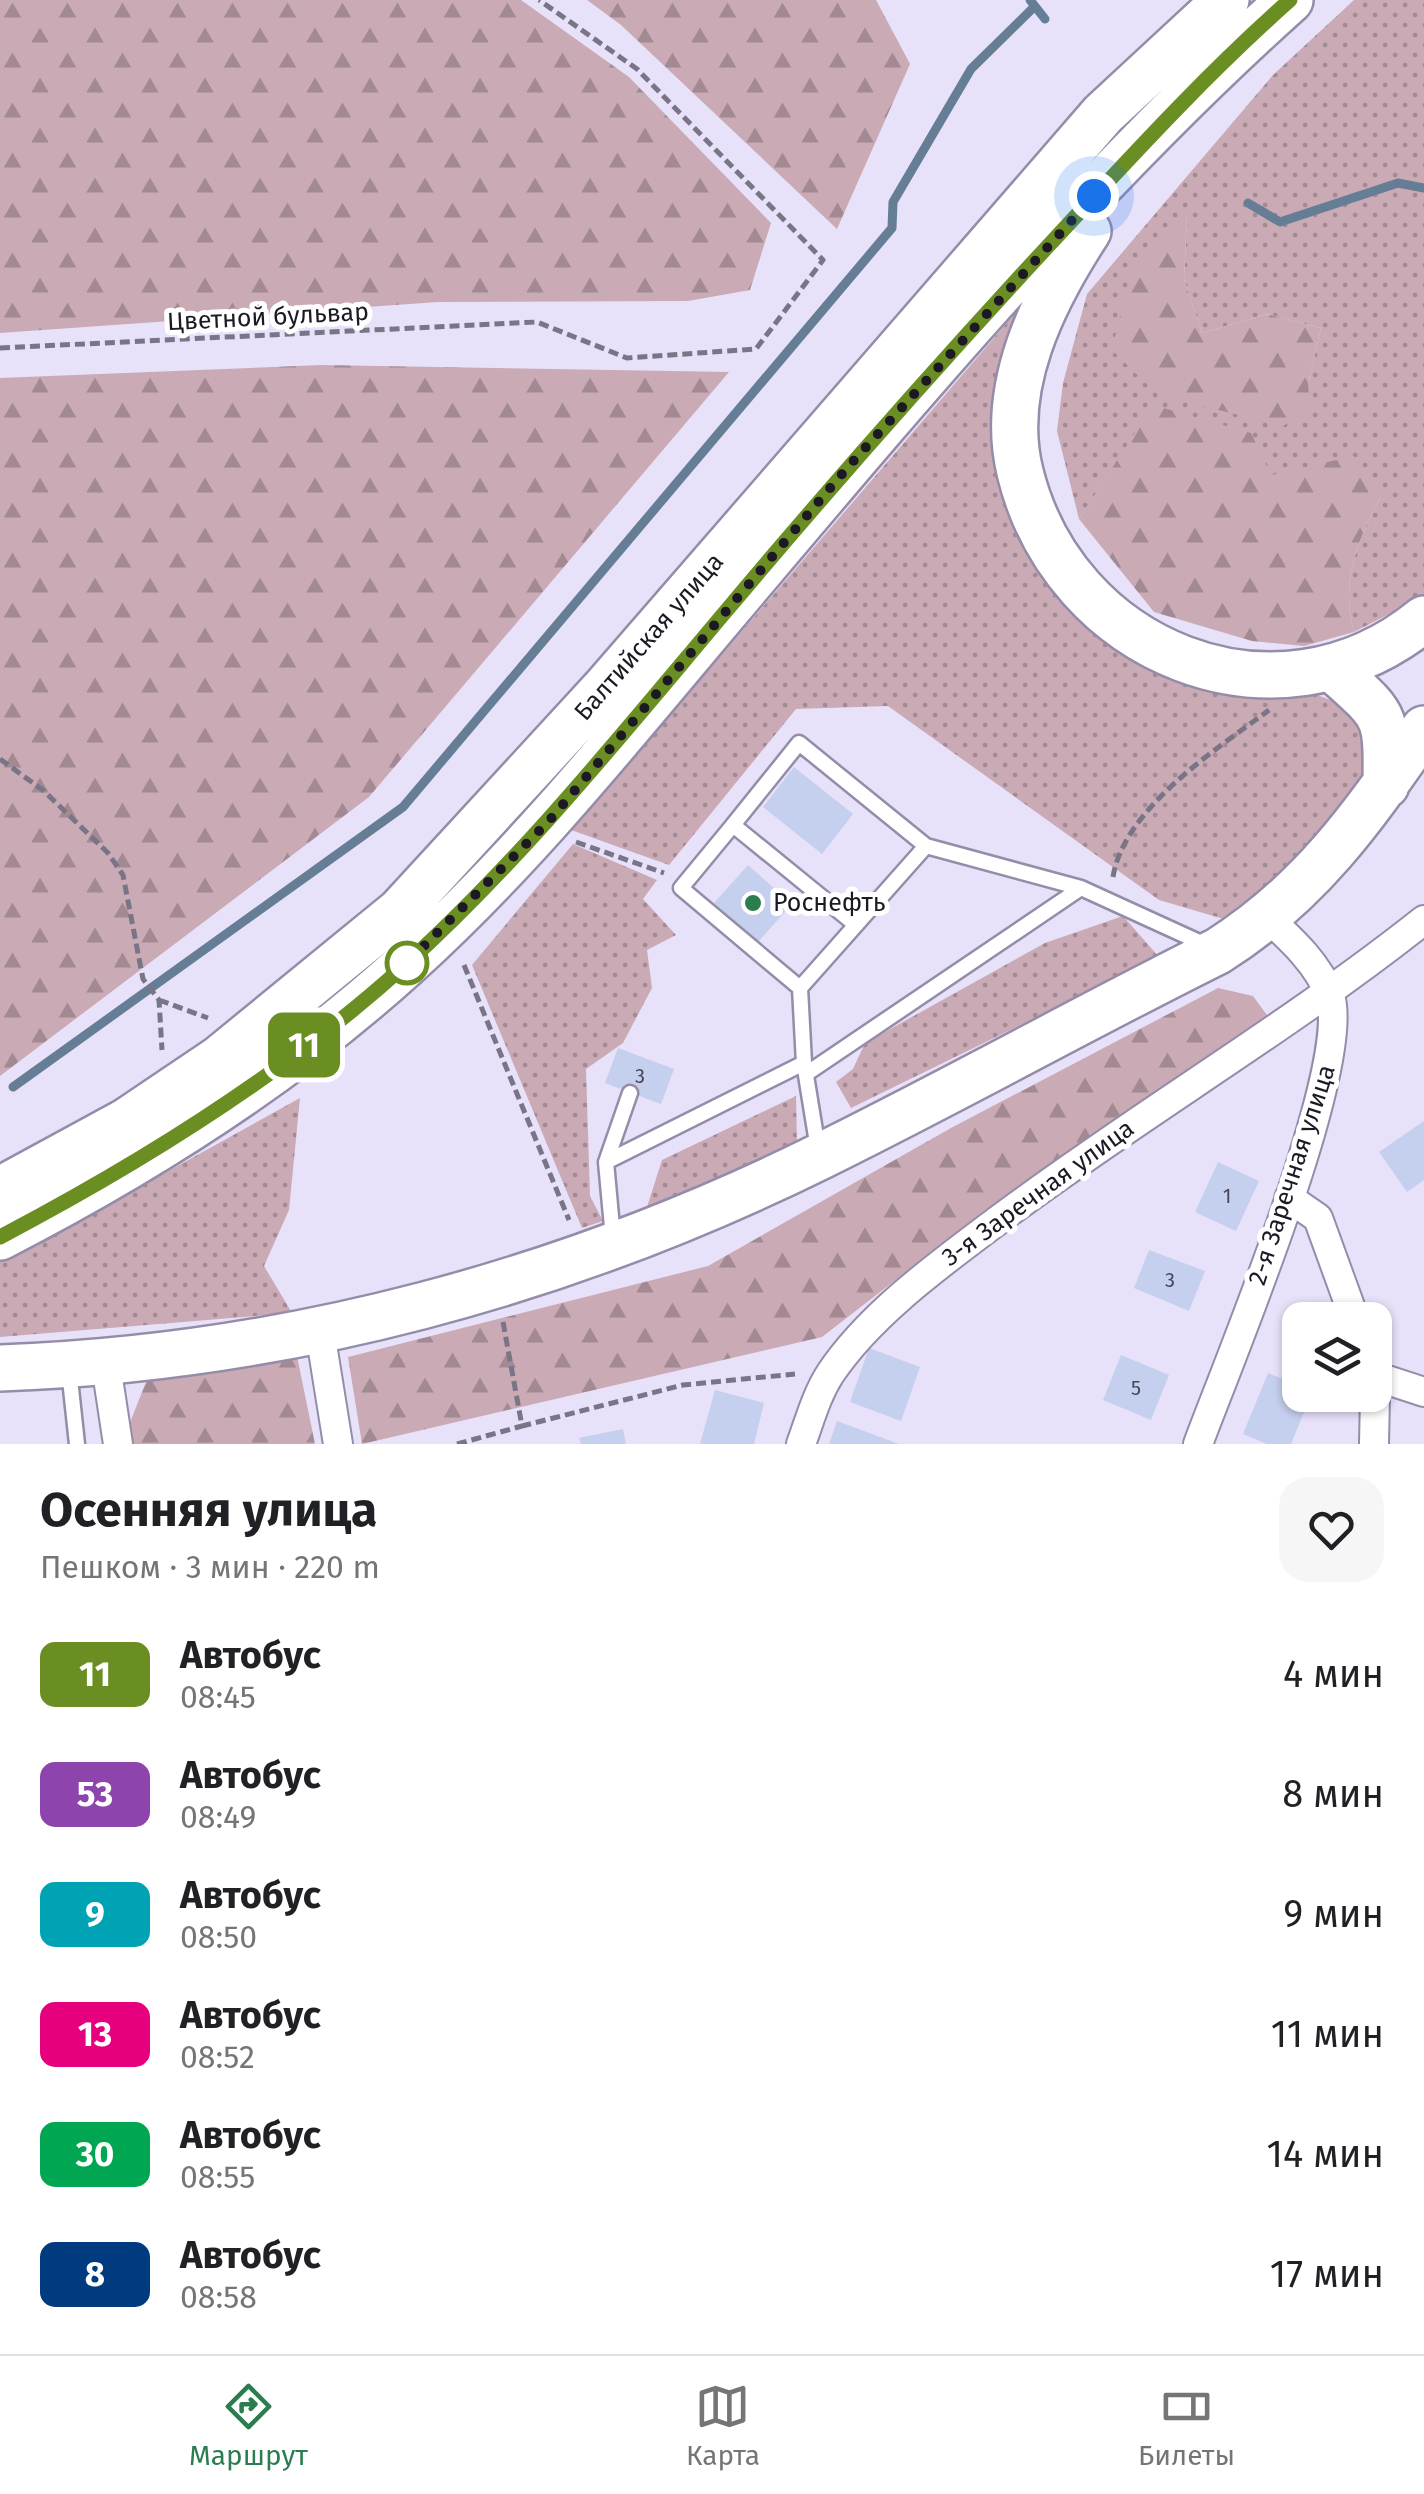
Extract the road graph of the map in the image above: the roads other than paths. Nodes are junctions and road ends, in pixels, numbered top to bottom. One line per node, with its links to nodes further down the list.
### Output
1 (1201, 0): 4 (main road)
2 (1226, 0): 4 (main road, Балтийская улица)
3 (1290, 0): 5 (main road, Балтийская улица)
4 (1103, 114): 23 (main road, Балтийская улица)
5 (1148, 138): 7 (main road); 25 (main road, Балтийская улица)
6 (1424, 620): 7 (main road)
7 (1332, 669): 9 (main road)
8 (1424, 729): 9 (main road)
9 (1386, 784): 13 (main road)
10 (733, 825): 11 (lane); 15 (lane); 17 (lane)
11 (926, 846): 12 (lane); 15 (lane)
12 (1082, 888): 16 (lane); 19 (lane)
13 (1269, 918): 16 (main road); 18 (street, 2-я Заречная улица)
14 (1424, 920): 18 (street, 3-я Заречная улица)
15 (856, 925): 17 (lane)
16 (1218, 951): 21 (main road)
17 (800, 988): 19 (lane)
18 (1330, 995): 24 (street, 2-я Заречная улица); 37 (street, 3-я Заречная улица)
19 (805, 1069): 21 (lane); 22 (lane)
20 (630, 1093): 22 (lane)
21 (820, 1157): 26 (main road)
22 (606, 1162): 26 (lane)
23 (0, 1190)
24 (1289, 1198): 27 (street); 38 (street, 2-я Заречная улица)
25 (0, 1237)
26 (594, 1238): 28 (main road)
27 (1348, 1302)
28 (320, 1332): 29 (main road); 36 (street)
29 (88, 1365): 30 (main road); 34 (lane); 35 (street)
30 (0, 1368)
31 (1392, 1381): 32 (street)
32 (1424, 1392)
33 (1375, 1412): 39 (street)
34 (78, 1444)
35 (118, 1444)
36 (338, 1444)
37 (802, 1444)
38 (1198, 1444)
39 (1374, 1444)

